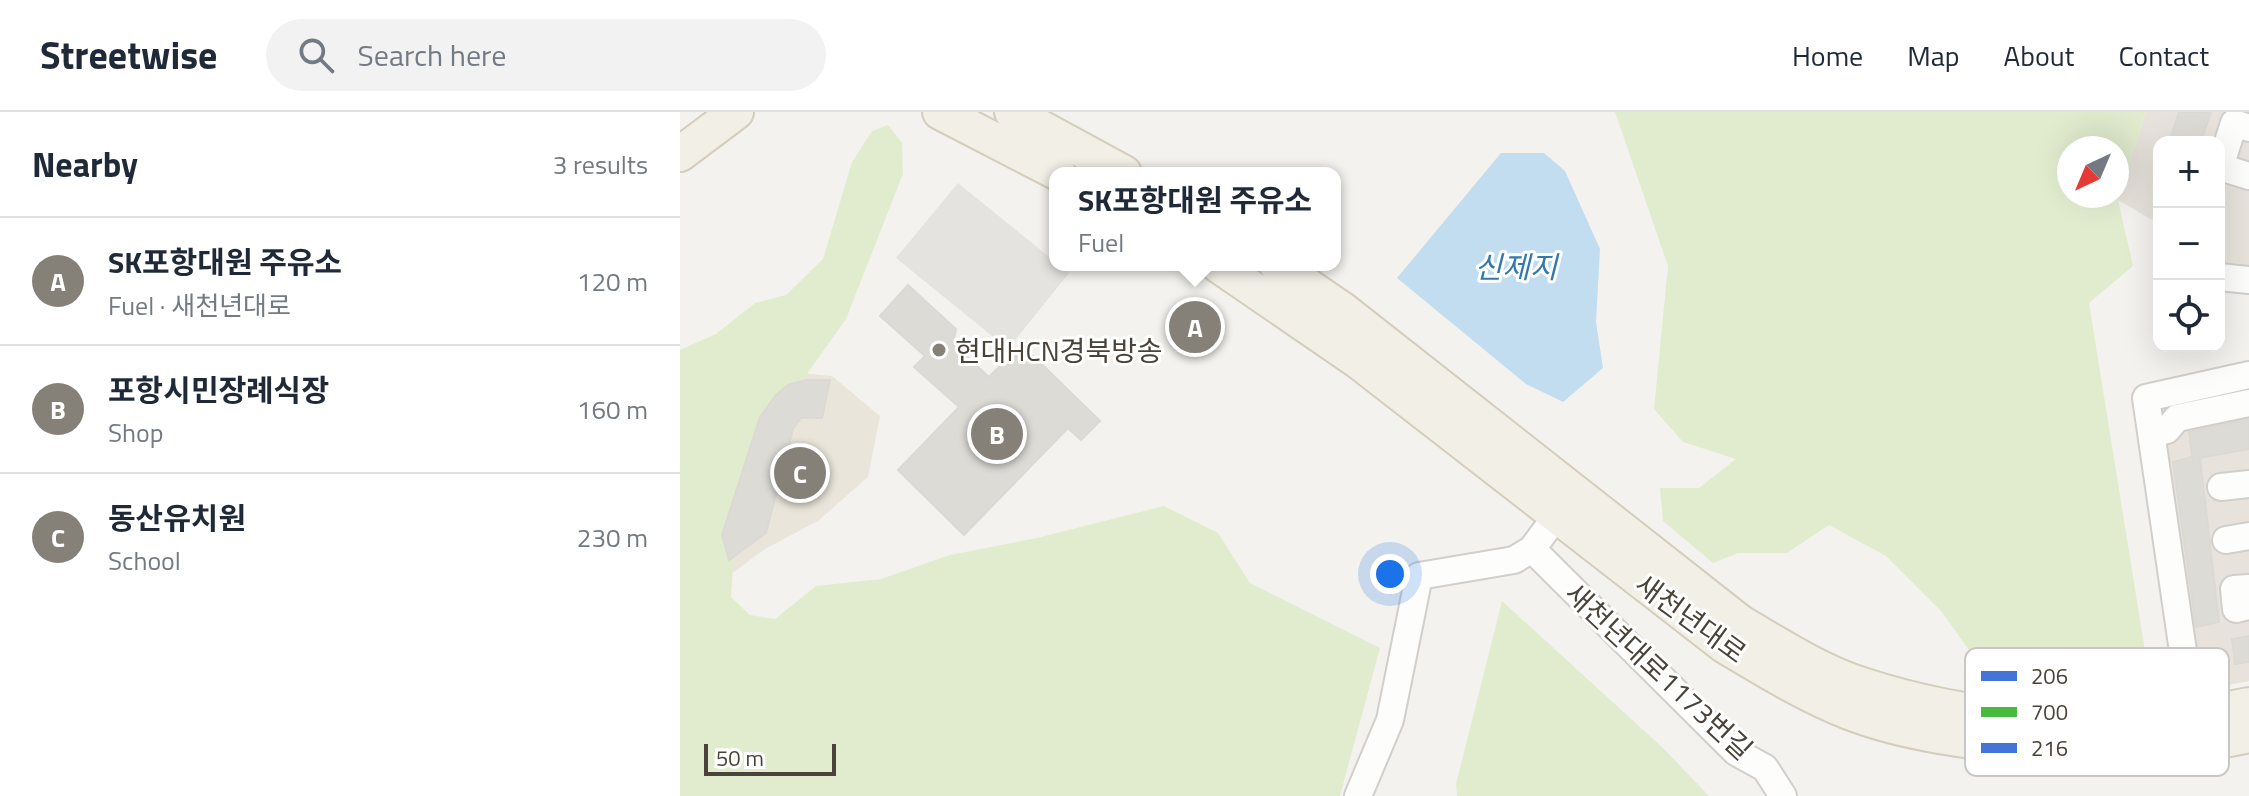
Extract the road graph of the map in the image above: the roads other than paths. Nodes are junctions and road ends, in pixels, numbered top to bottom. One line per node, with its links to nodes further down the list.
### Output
1 (736, 112): 4 (main road)
2 (940, 112): 8 (main road)
3 (1012, 112): 7 (main road)
4 (713, 122): 6 (main road)
5 (2249, 128): 9 (street)
6 (680, 154)
7 (1113, 167)
8 (1049, 168)
9 (2249, 176)
10 (1227, 271): 16 (main road, 새천년대로)
11 (1286, 271): 16 (main road, 새천년대로)
12 (2225, 278): 13 (street)
13 (2249, 280)
14 (2249, 375): 17 (street)
15 (2249, 403): 17 (street)
16 (1463, 423): 20 (main road, 새천년대로); 22 (main road, 새천년대로)
17 (2152, 434): 25 (street)
18 (2249, 484): 19 (street)
19 (2221, 487)
20 (1557, 515): 21 (street); 22 (main road, 새천년대로)
21 (1532, 549): 32 (street); 33 (street, 새천년대로1173번길)
22 (1638, 562): 28 (main road, 새천년대로); 31 (main road, 새천년대로)
23 (2249, 588): 24 (street)
24 (2249, 606)
25 (2183, 648)
26 (2249, 705): 27 (main road, 새천년대로)
27 (2229, 708)
28 (1965, 711)
29 (2249, 735): 30 (main road, 새천년대로)
30 (2229, 737)
31 (1965, 738)
32 (1358, 796)
33 (1783, 796)

